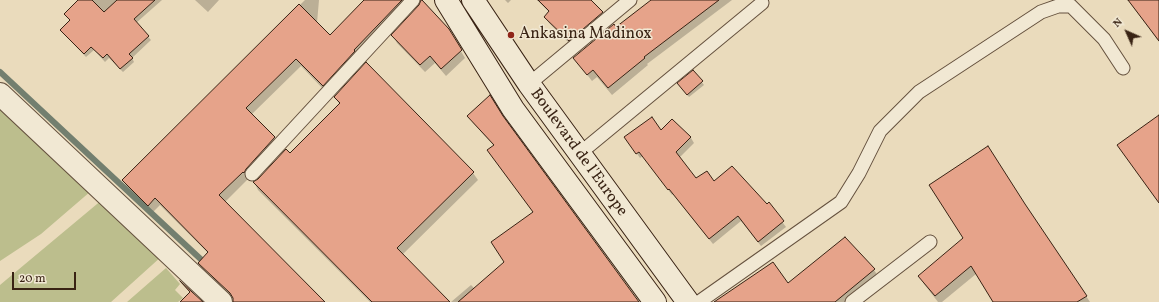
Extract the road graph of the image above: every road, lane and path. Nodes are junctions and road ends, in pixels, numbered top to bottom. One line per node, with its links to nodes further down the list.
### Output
1 (413, 0): 11 (lane)
2 (446, 0): 14 (main road, Boulevard de l'Europe)
3 (473, 0): 8 (main road, Boulevard de l'Europe)
4 (630, 0): 8 (lane)
5 (762, 3): 10 (lane)
6 (1060, 3): 7 (lane); 16 (lane)
7 (1123, 68)
8 (528, 84): 10 (main road, Boulevard de l'Europe)
9 (0, 94): 13 (main road)
10 (579, 154): 15 (main road, Boulevard de l'Europe)
11 (252, 174)
12 (930, 242): 17 (lane)
13 (221, 302)
14 (655, 302)
15 (688, 302)
16 (699, 302)
17 (852, 302)

